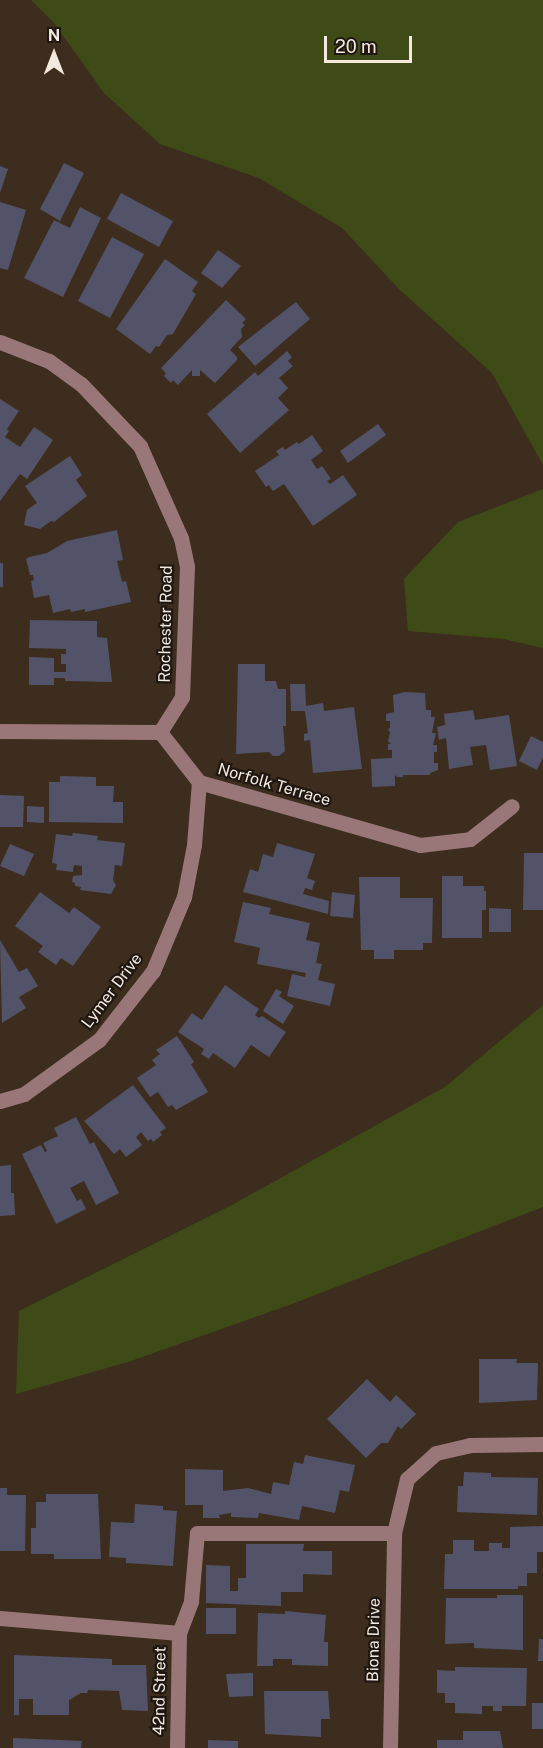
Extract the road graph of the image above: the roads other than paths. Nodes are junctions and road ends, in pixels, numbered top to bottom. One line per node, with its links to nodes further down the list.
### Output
1 (0, 342): 3 (street, Rochester Road)
2 (0, 731): 3 (street)
3 (160, 732): 4 (street, Norfolk Terrace)
4 (199, 782): 5 (street, Norfolk Terrace); 6 (street, Lymer Drive)
5 (512, 806)
6 (0, 1101)
7 (543, 1444): 8 (street, Biona Drive)
8 (394, 1533): 10 (street, 42nd Street); 12 (street, Biona Drive)
9 (0, 1618): 10 (street)
10 (179, 1634): 11 (street, 42nd Street)
11 (177, 1748)
12 (390, 1748)

